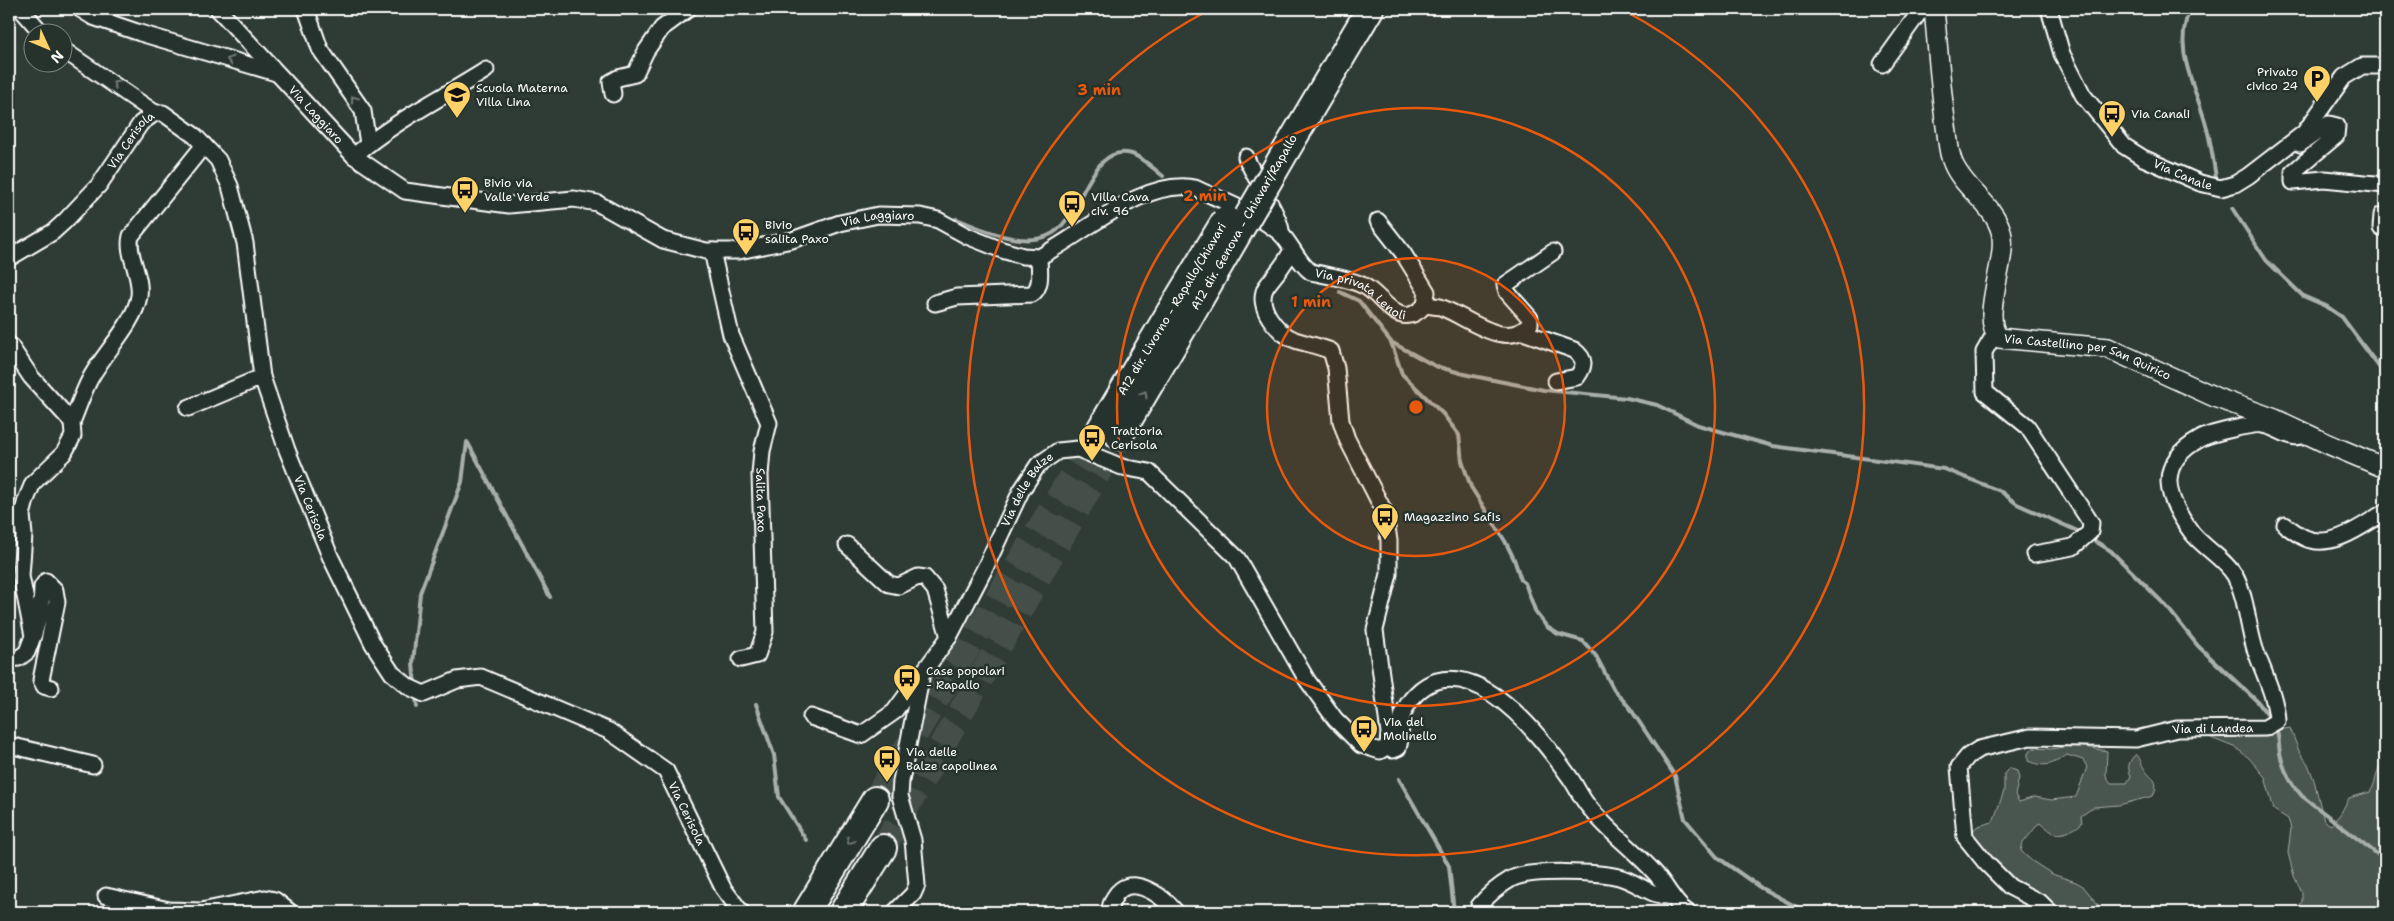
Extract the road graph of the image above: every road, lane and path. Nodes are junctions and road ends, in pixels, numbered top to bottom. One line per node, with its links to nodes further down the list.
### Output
1 (21, 9): 11 (street)
2 (80, 9): 16 (street, one-way to 2)
3 (218, 9): 16 (street, Via Laggiaro)
4 (306, 9): 20 (street, one-way to 4)
5 (688, 9): 17 (street)
6 (1350, 9): 22 (highway, A12 dir. Livorno - Rapallo/Chiavari)
7 (1370, 9): 22 (highway, A12 dir. Genova - Chiavari/Rapallo)
8 (1926, 9): 13 (street)
9 (1934, 9): 36 (street, Via Castellino per San Quirico)
10 (2048, 9): 19 (street, Via Canale)
11 (32, 22)
12 (72, 55): 18 (street, one-way to 12)
13 (1882, 64)
14 (2385, 66): 19 (street, Via Canale)
15 (486, 70): 20 (street)
16 (276, 73): 23 (street, Via Laggiaro)
17 (613, 94)
18 (156, 113): 21 (street, Via Cerisola); 32 (street, Via Cerisola)
19 (2296, 138): 25 (street)
20 (368, 144): 23 (street)
21 (204, 145): 38 (street, Via Cerisola); 41 (street)
22 (1280, 145): 42 (highway, A12 dir. Livorno - Rapallo/Chiavari, bridge)
23 (354, 156): 29 (street, Via Laggiaro)
24 (1246, 157): 27 (street)
25 (2385, 185)
26 (1378, 221): 34 (street, Via privata Lenoli)
27 (1281, 234): 28 (street); 31 (street)
28 (1292, 249): 34 (street, Via privata Lenoli); 57 (street)
29 (712, 251): 31 (street, Via Laggiaro); 51 (street, Salita Paxo)
30 (1553, 252): 35 (street)
31 (1039, 257): 33 (street)
32 (9, 258)
33 (935, 303)
34 (1425, 305): 35 (street)
35 (1523, 332): 39 (street)
36 (1995, 333): 43 (street, Via Castellino per San Quirico); 48 (street)
37 (9, 344): 41 (street)
38 (262, 377): 40 (street); 65 (street, Via Cerisola)
39 (1556, 380)
40 (188, 408)
41 (72, 422): 49 (street)
42 (1110, 432)
43 (2308, 434): 44 (street, Via Castellino per San Quirico); 72 (street, Via di Landea)
44 (2385, 468)
45 (2385, 512): 46 (street)
46 (2285, 525)
47 (847, 545): 50 (street)
48 (2034, 554)
49 (33, 636): 52 (street); 54 (street)
50 (949, 637): 53 (street, Via delle Balze); 57 (street, Via delle Balze)
51 (740, 659)
52 (9, 660)
53 (922, 676): 55 (street); 67 (street, Via delle Balze)
54 (51, 688)
55 (811, 717)
56 (9, 745): 58 (street)
57 (1388, 746): 62 (street)
58 (93, 765)
59 (875, 800): 63 (highway, one-way to 63)
60 (883, 848): 66 (highway)
61 (106, 896): 64 (street)
62 (1672, 896): 70 (street); 71 (street)
63 (807, 911)
64 (290, 912)
65 (741, 912)
66 (843, 912)
67 (895, 912)
68 (1109, 912): 69 (street)
69 (1176, 912)
70 (1480, 912)
71 (1687, 912)
72 (2050, 912)

